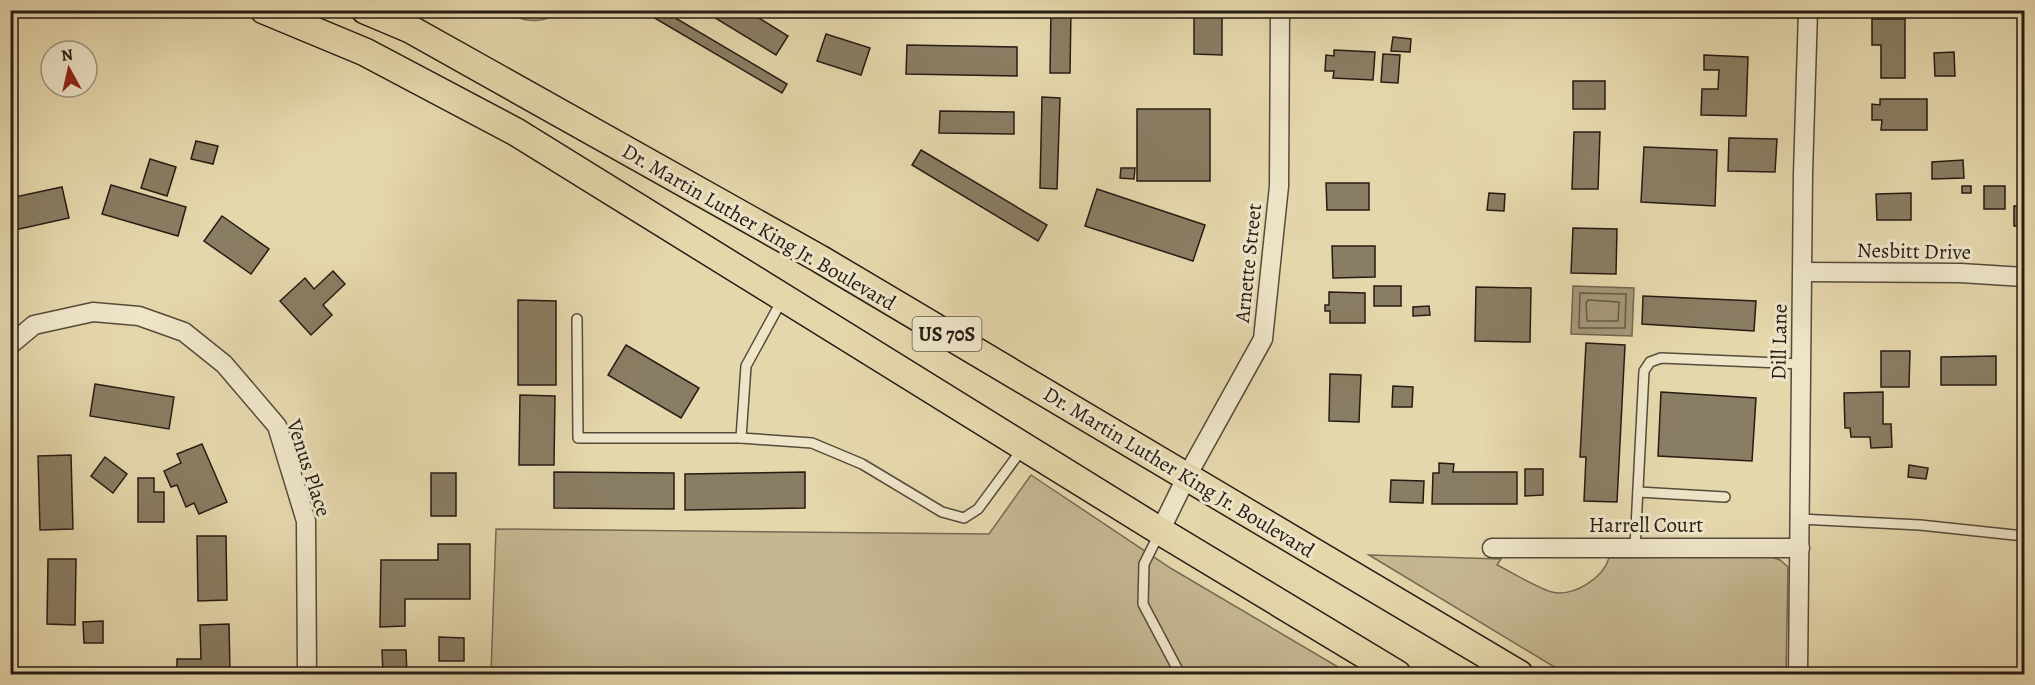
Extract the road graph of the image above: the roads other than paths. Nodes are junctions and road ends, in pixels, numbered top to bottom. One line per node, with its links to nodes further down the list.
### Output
1 (264, 10): 7 (main road, Dr. Martin Luther King Jr. Boulevard / US 70S)
2 (365, 10): 13 (main road, Dr. Martin Luther King Jr. Boulevard / US 70S)
3 (1280, 10): 13 (street, Arnette Street)
4 (1808, 10): 5 (street, Dill Lane)
5 (1803, 272): 6 (street, Nesbitt Drive); 10 (street, Dill Lane)
6 (2025, 276)
7 (783, 298): 11 (lane); 12 (main road, Dr. Martin Luther King Jr. Boulevard / US 70S)
8 (577, 319): 11 (lane)
9 (10, 345): 22 (street, Venus Place)
10 (1802, 364): 14 (lane); 16 (street, Dill Lane)
11 (741, 438): 12 (lane)
12 (1024, 447): 17 (main road, Dr. Martin Luther King Jr. Boulevard / US 70S)
13 (1187, 476): 17 (street, Arnette Street); 25 (main road, Dr. Martin Luther King Jr. Boulevard / US 70S)
14 (1638, 492): 15 (lane); 19 (lane)
15 (1725, 497)
16 (1800, 519): 18 (lane); 21 (street, Dill Lane)
17 (1160, 531): 23 (lane); 24 (main road, Dr. Martin Luther King Jr. Boulevard / US 70S)
18 (2025, 536)
19 (1635, 547): 20 (street, Harrell Court); 21 (street, Harrell Court)
20 (1492, 548)
21 (1800, 548): 26 (street, Dill Lane)
22 (307, 675)
23 (1180, 675)
24 (1397, 675)
25 (1519, 675)
26 (1798, 675)

